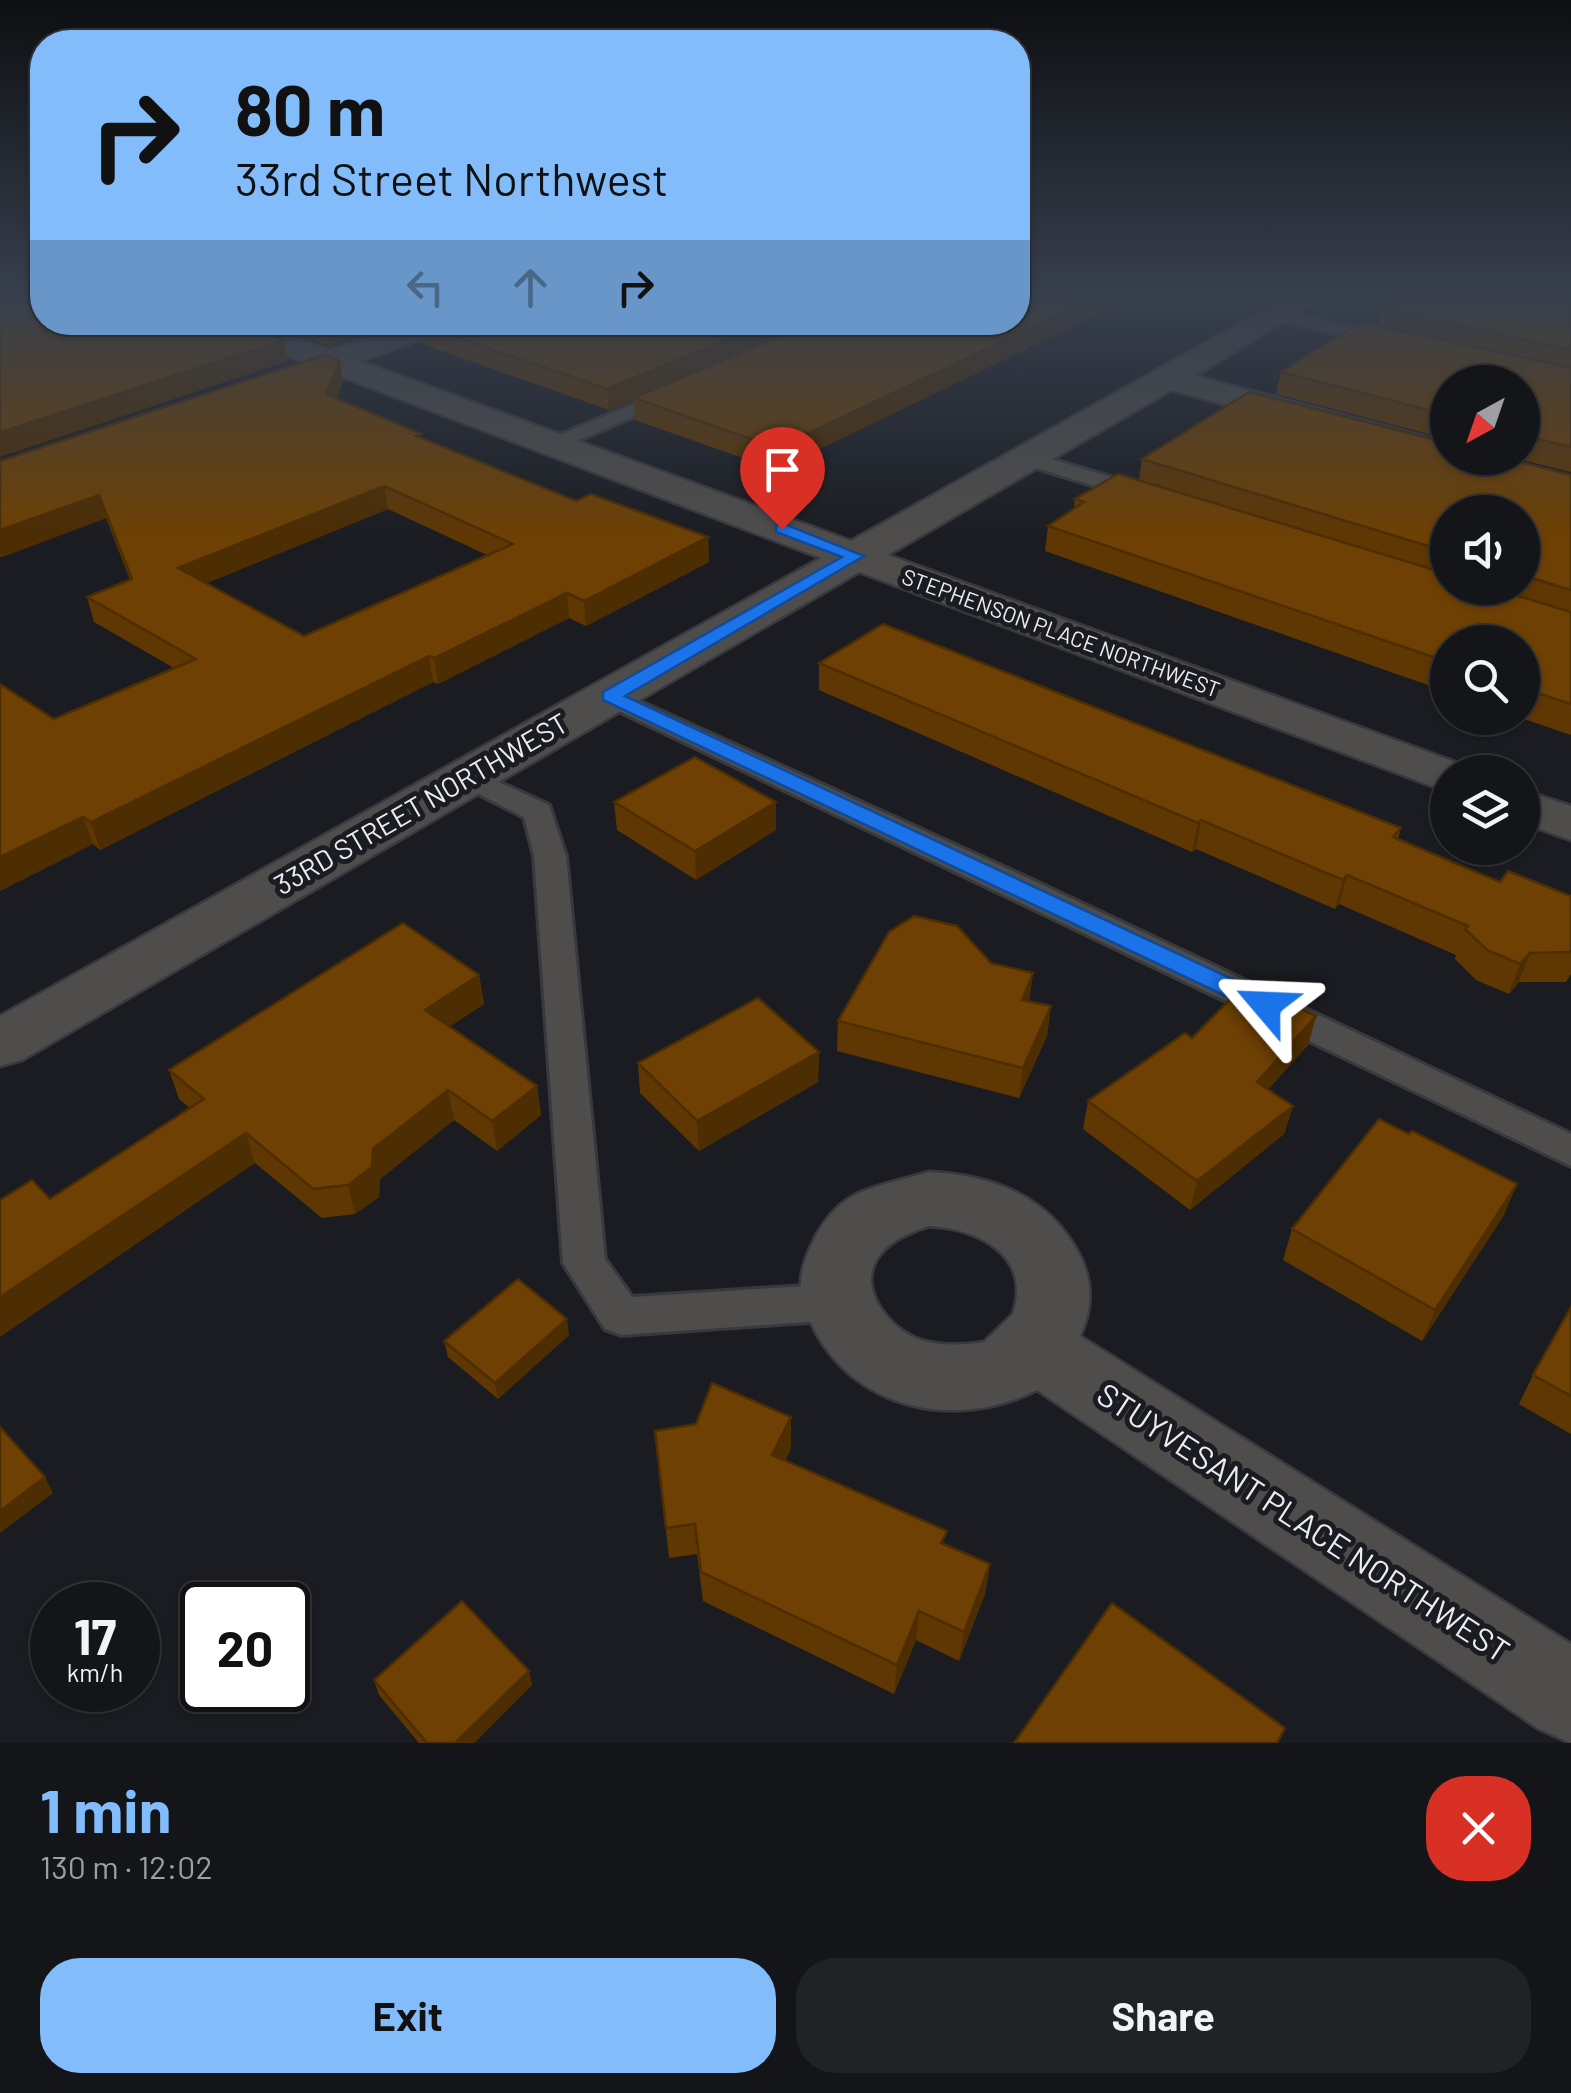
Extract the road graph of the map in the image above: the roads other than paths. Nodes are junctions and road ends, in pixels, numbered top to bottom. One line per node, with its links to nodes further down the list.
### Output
1 (281, 377): 5 (street)
2 (370, 377): 7 (street, STEPHENSON PLACE NORTHWEST)
3 (1169, 377): 4 (street, 33RD STREET NORTHWEST)
4 (1166, 379): 8 (street); 9 (street, 33RD STREET NORTHWEST)
5 (273, 380)
6 (696, 383): 7 (lane)
7 (550, 444): 11 (street, STEPHENSON PLACE NORTHWEST)
8 (1430, 449)
9 (1028, 458): 10 (lane); 11 (street, 33RD STREET NORTHWEST)
10 (1164, 501)
11 (855, 556): 12 (street, 33RD STREET NORTHWEST); 13 (street, STEPHENSON PLACE NORTHWEST)
12 (610, 696): 14 (street, 33RD STREET NORTHWEST); 18 (lane)
13 (1430, 771)
14 (468, 777): 17 (street, 33RD STREET NORTHWEST); 19 (lane)
15 (1540, 813): 16 (street)
16 (1571, 824)
17 (0, 1044)
18 (1571, 1151)
19 (836, 1302): 20 (street); 20 (street)
20 (1035, 1348): 21 (street, STUYVESANT PLACE NORTHWEST)
21 (1571, 1698)

